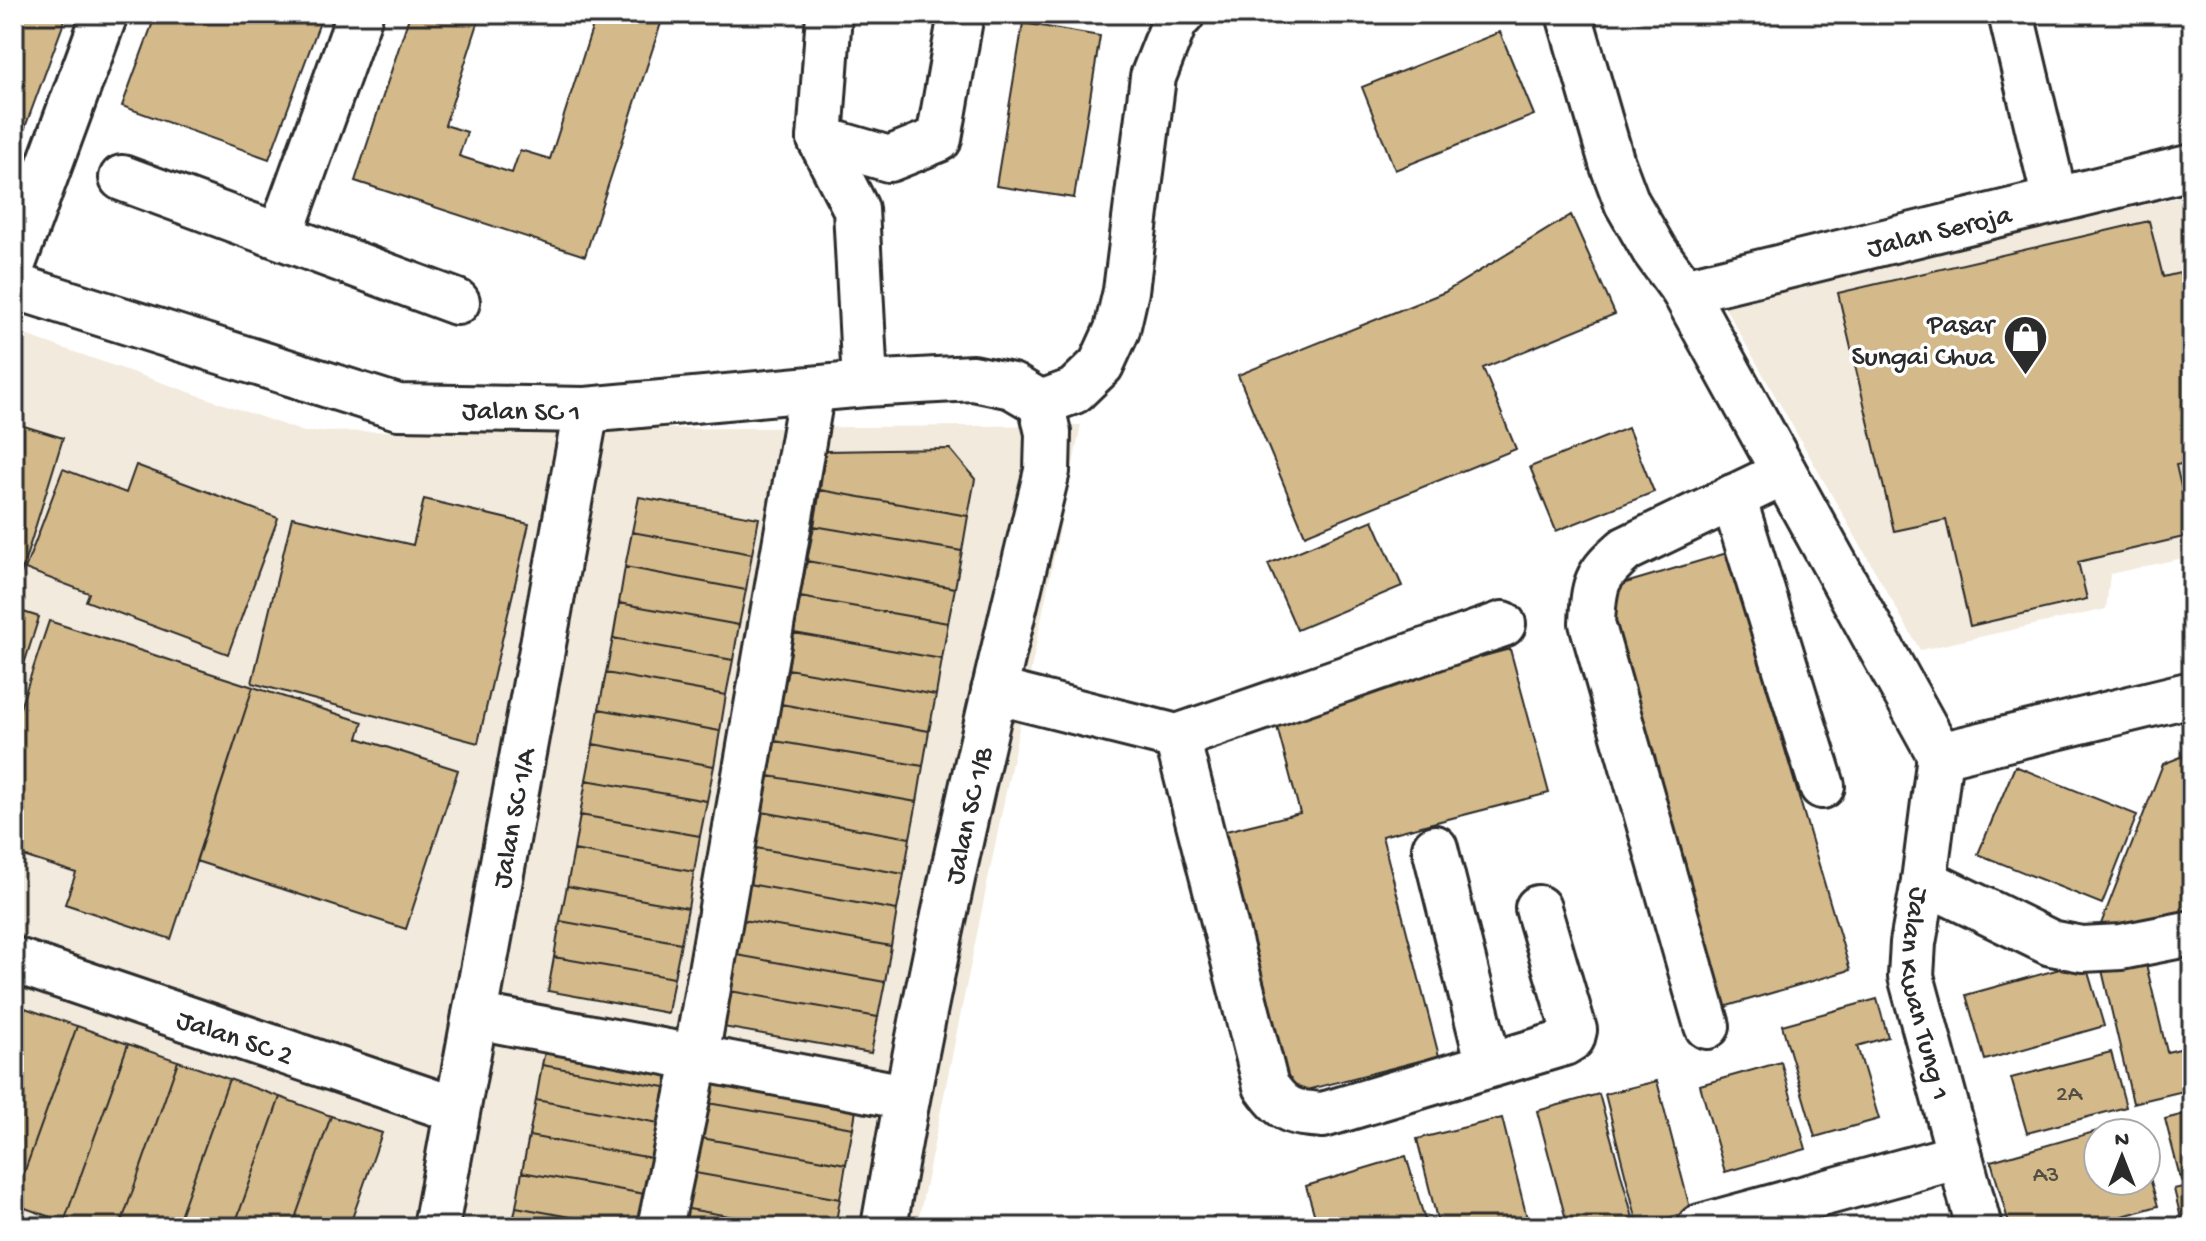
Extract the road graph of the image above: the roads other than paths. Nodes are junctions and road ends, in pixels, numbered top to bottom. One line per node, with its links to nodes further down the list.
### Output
1 (105, 14): 13 (street)
2 (360, 14): 12 (street)
3 (829, 14): 8 (street)
4 (961, 14): 8 (street)
5 (1182, 14): 19 (street)
6 (1569, 14): 15 (street)
7 (2011, 14): 11 (street)
8 (820, 139): 17 (street)
9 (2192, 167): 11 (street, Jalan Seroja)
10 (122, 178): 12 (street)
11 (2055, 200): 15 (street, Jalan Seroja)
12 (280, 236): 16 (street)
13 (14, 261)
14 (14, 286): 20 (street, Jalan SC 1)
15 (1684, 291): 21 (street)
16 (457, 302)
17 (865, 384): 18 (street, Jalan SC 1); 19 (street, Jalan SC 1)
18 (812, 390): 20 (street, Jalan SC 1); 36 (street)
19 (1041, 403): 24 (street, Jalan SC 1/B)
20 (586, 410): 34 (street, Jalan SC 1/A)
21 (1784, 473): 22 (street); 27 (street)
22 (1733, 497): 28 (street); 35 (street)
23 (1503, 624): 26 (street)
24 (994, 691): 26 (street); 38 (street, Jalan SC 1/B)
25 (2192, 694): 27 (street)
26 (1177, 737): 37 (street)
27 (1940, 755): 30 (street, Jalan Kwan Tung 1)
28 (1822, 786)
29 (1435, 848): 37 (street)
30 (1924, 881): 32 (street); 40 (street, Jalan Kwan Tung 1)
31 (1538, 908): 37 (street)
32 (2192, 933)
33 (14, 960): 39 (street, Jalan SC 2)
34 (475, 1016): 36 (street); 39 (street, Jalan SC 1/A)
35 (1707, 1026)
36 (696, 1057): 38 (street); 42 (street)
37 (1489, 1065)
38 (906, 1097): 43 (street, Jalan SC 1/B)
39 (457, 1110): 41 (street, Jalan SC 1/A)
40 (1960, 1156): 44 (street); 45 (street, Jalan Kwan Tung 1)
41 (436, 1227)
42 (660, 1227)
43 (884, 1227)
44 (1700, 1227)
45 (1979, 1227)

